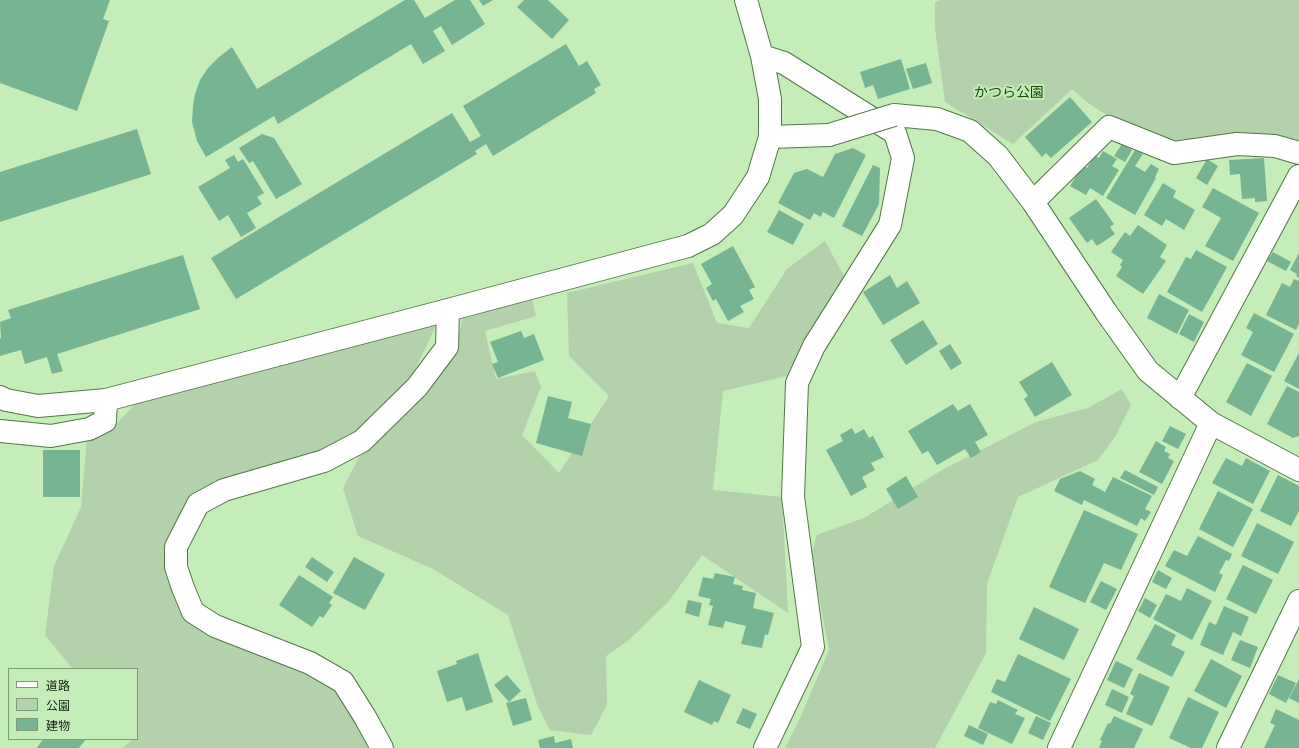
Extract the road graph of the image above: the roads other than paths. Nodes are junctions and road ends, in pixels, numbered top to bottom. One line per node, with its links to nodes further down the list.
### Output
1 (746, 0): 2 (street)
2 (762, 56): 3 (street); 16 (street)
3 (770, 137): 6 (street, bridge); 7 (street)
4 (1299, 153): 6 (street)
5 (1299, 176): 9 (street)
6 (1033, 202): 9 (street)
7 (448, 310): 10 (street); 15 (street)
8 (0, 397): 10 (street)
9 (1180, 398): 11 (street)
10 (106, 400): 12 (street)
11 (1212, 423): 13 (street); 17 (street)
12 (0, 431)
13 (1299, 470)
14 (1299, 601): 18 (street)
15 (382, 748)
16 (765, 748)
17 (1059, 748)
18 (1228, 748)

